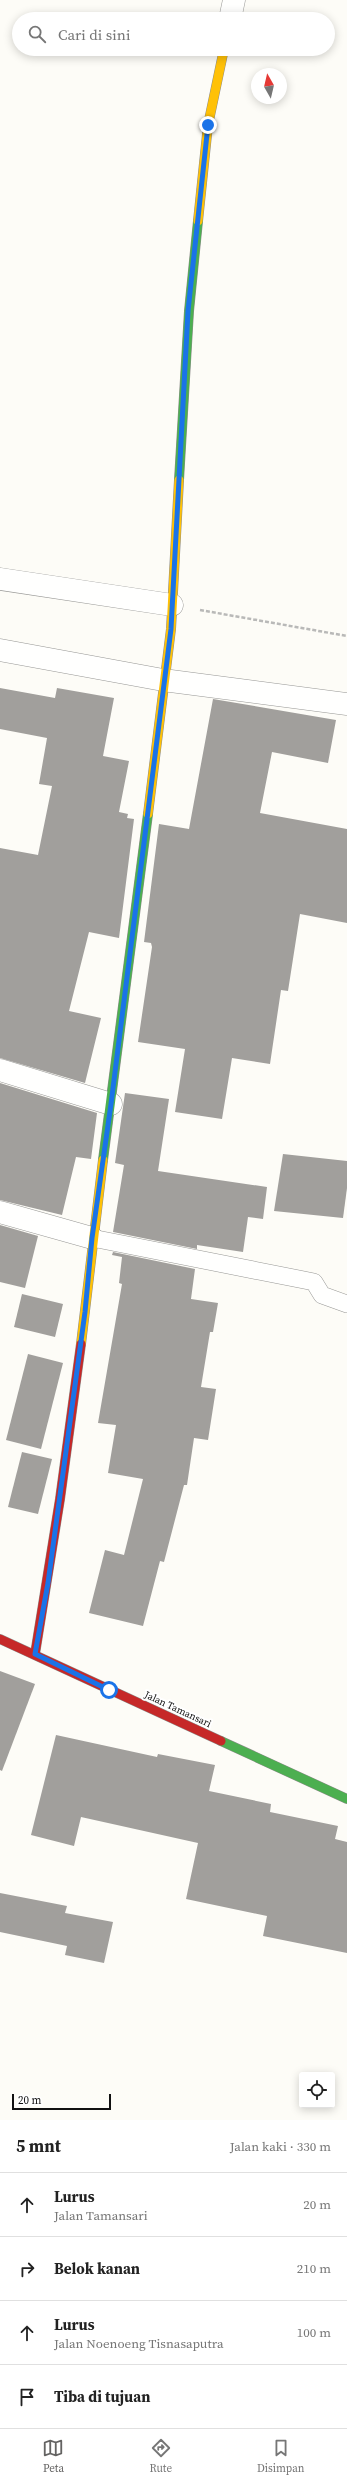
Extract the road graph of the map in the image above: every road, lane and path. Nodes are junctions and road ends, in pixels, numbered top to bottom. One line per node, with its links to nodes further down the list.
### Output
1 (234, 0): 2 (street)
2 (231, 12)
3 (223, 56): 5 (street)
4 (0, 579): 5 (street)
5 (172, 605): 6 (path); 8 (street)
6 (347, 636)
7 (0, 650): 8 (street)
8 (165, 671): 9 (street); 11 (street)
9 (347, 704)
10 (0, 1070): 11 (street)
11 (111, 1104): 13 (street)
12 (0, 1212): 13 (street)
13 (92, 1238): 14 (lane); 16 (street)
14 (347, 1304)
15 (0, 1638): 16 (street, Jalan Tamansari)
16 (35, 1654): 17 (street, Jalan Tamansari)
17 (347, 1800)

